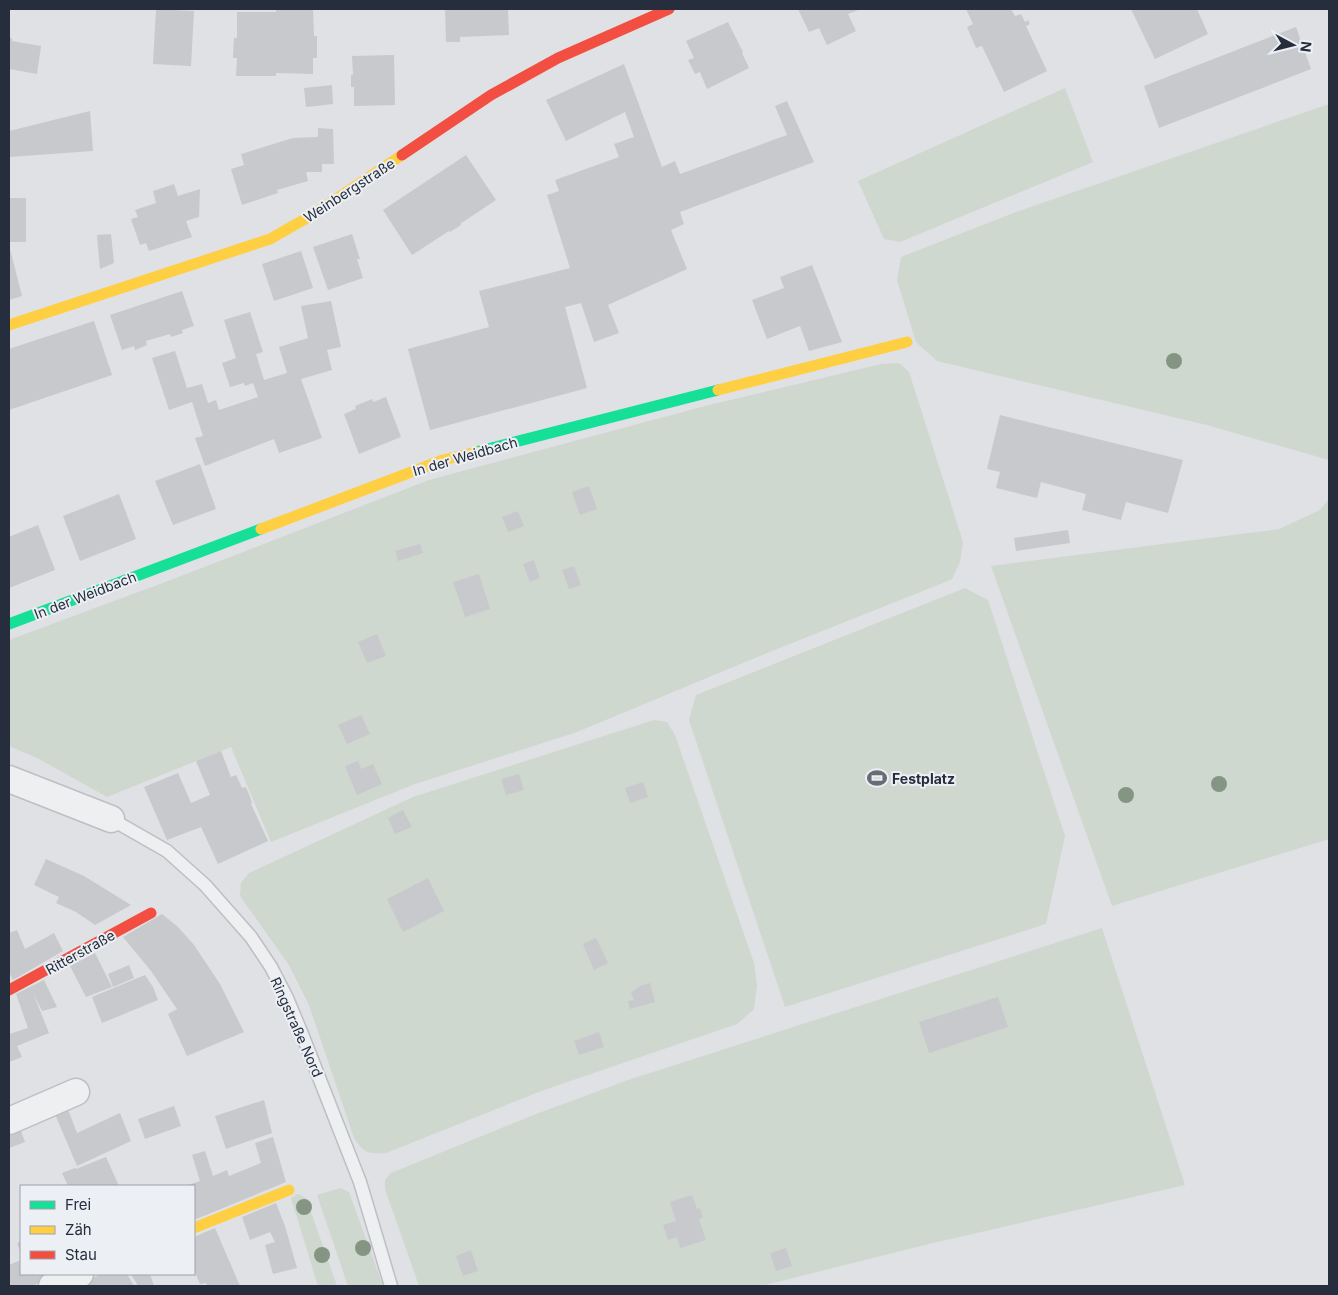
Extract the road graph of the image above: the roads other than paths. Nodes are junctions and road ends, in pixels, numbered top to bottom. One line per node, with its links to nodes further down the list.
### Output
1 (669, 9): 2 (street, Weinbergstraße)
2 (9, 325)
3 (907, 342): 4 (street, In der Weidbach)
4 (9, 624)
5 (9, 778): 6 (street, Ringstraße Nord)
6 (111, 818): 15 (lane, Ringstraße Nord)
7 (151, 913): 8 (street, Ritterstraße)
8 (9, 990)
9 (76, 1092): 10 (street)
10 (9, 1120)
11 (289, 1190): 12 (street)
12 (195, 1228)
13 (78, 1275): 14 (street)
14 (52, 1286)
15 (391, 1286)

